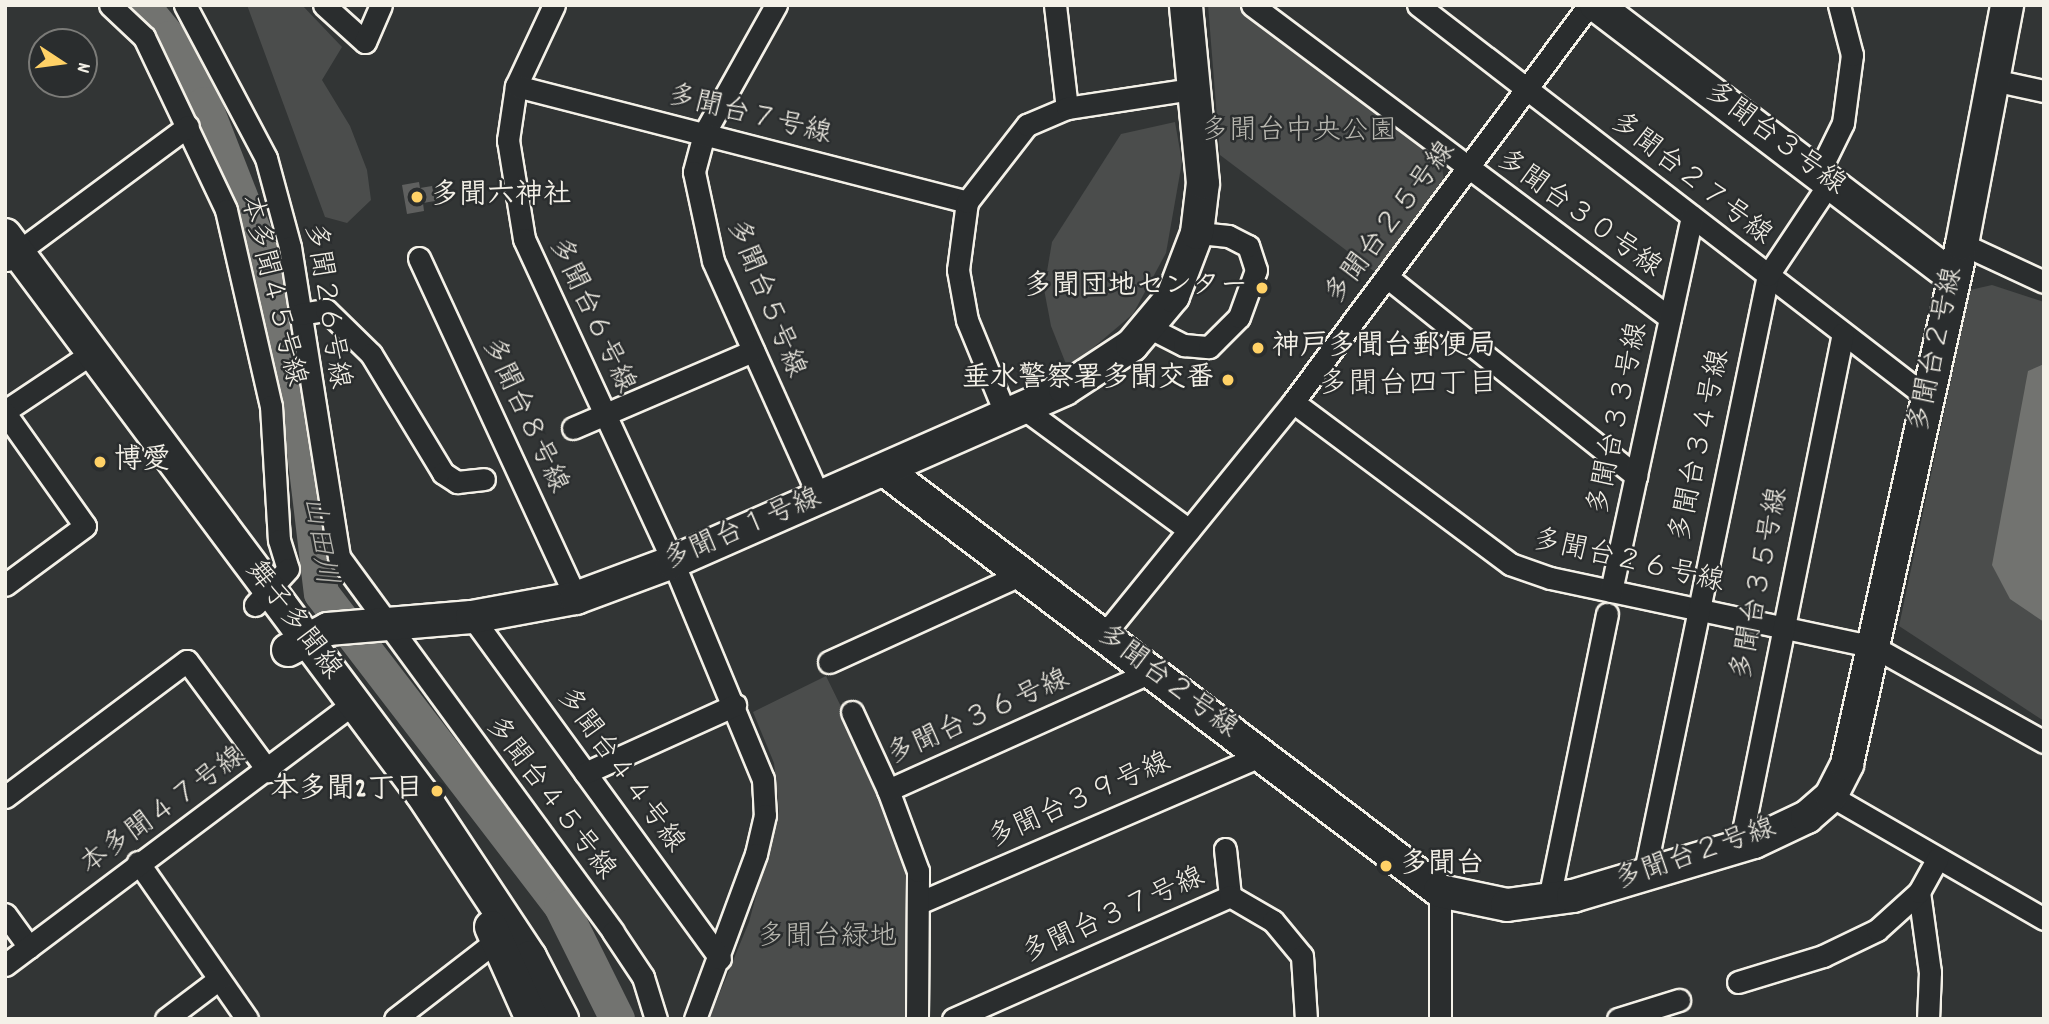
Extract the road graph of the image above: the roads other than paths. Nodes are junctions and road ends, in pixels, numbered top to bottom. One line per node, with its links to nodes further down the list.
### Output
1 (110, 5): 21 (street)
2 (185, 5): 35 (street, 多聞２６号線)
3 (324, 5): 4 (street)
4 (381, 5)
5 (554, 5): 16 (street, 多聞台６号線)
6 (776, 5): 22 (street, 多聞台５号線)
7 (1055, 5): 20 (street)
8 (1186, 5): 17 (street, 多聞台１号線)
9 (1252, 5): 23 (street, 多聞台３０号線)
10 (1418, 5): 18 (street, 多聞台２７号線)
11 (1589, 5): 18 (street, 多聞台２５号線)
12 (1596, 5): 24 (street, 多聞台３号線)
13 (1839, 5): 24 (street)
14 (2007, 5): 15 (street, 多聞台２号線)
15 (1993, 80): 19 (street); 28 (street, 多聞台２号線)
16 (516, 86): 22 (street, 多聞台７号線); 45 (street, 多聞台６号線)
17 (1197, 88): 20 (street); 27 (street, 多聞台１号線)
18 (1528, 90): 23 (street, 多聞台２５号線); 26 (street, 多聞台２７号線)
19 (2044, 91)
20 (1067, 108): 25 (street)
21 (188, 126): 29 (street); 57 (street, 本多聞４５号線)
22 (704, 134): 25 (street, 多聞台７号線); 39 (street, 多聞台５号線)
23 (1469, 169): 33 (street, 多聞台２５号線); 36 (street, 多聞台３０号線)
24 (1824, 178): 31 (street); 32 (street, 多聞台３号線)
25 (967, 202): 44 (street)
26 (1692, 217): 31 (street, 多聞台２７号線); 36 (street, 多聞台３３号線)
27 (1197, 233): 37 (street, 多聞台１号線); 37 (street)
28 (1962, 244): 32 (street, 多聞台２号線); 34 (street)
29 (8, 253): 40 (street, 舞子多聞線)
30 (419, 258): 56 (street, 多聞台８号線)
31 (1768, 275): 38 (street, 多聞台２７号線); 58 (street, 多聞台３４号線)
32 (1952, 276): 41 (street, 多聞台２号線)
33 (1387, 277): 42 (street, 多聞台２５号線); 48 (street)
34 (2044, 282)
35 (300, 314): 49 (street); 61 (street, 多聞２６号線)
36 (1670, 317): 48 (street, 多聞台３３号線)
37 (1150, 328): 44 (street, 多聞台１号線)
38 (1843, 333): 41 (street, 多聞台２７号線); 62 (street, 多聞台３５号線)
39 (754, 351): 45 (street); 50 (street, 多聞台５号線)
40 (84, 358): 43 (street); 57 (street, 舞子多聞線)
41 (1928, 398): 65 (street, 多聞台２号線)
42 (1293, 402): 51 (street, 多聞台２５号線); 55 (street, 多聞台２６号線)
43 (5, 412): 54 (street)
44 (1014, 412): 47 (street, 多聞台１号線); 51 (street)
45 (605, 414): 46 (street); 52 (street, 多聞台６号線)
46 (573, 428)
47 (886, 471): 50 (street, 多聞台１号線); 53 (street, 多聞台２号線)
48 (1636, 476): 55 (street, 多聞台３３号線)
49 (484, 479)
50 (820, 499): 52 (street, 多聞台１号線)
51 (1189, 530): 63 (street, 多聞台２５号線)
52 (673, 562): 56 (street, 多聞台１号線); 68 (street, 多聞台６号線)
53 (1022, 574): 63 (street, 多聞台２号線); 66 (street)
54 (5, 585)
55 (1611, 591): 58 (street, 多聞台２６号線)
56 (576, 598): 60 (street, 多聞台１号線)
57 (262, 599): 64 (street, 舞子多聞線)
58 (1696, 609): 62 (street, 多聞台２６号線); 82 (street, 多聞台３４号線)
59 (1607, 614): 86 (street)
60 (472, 617): 61 (street, 多聞台１号線); 74 (street, 多聞台４４号線)
61 (382, 622): 64 (street, 多聞台１号線); 104 (street, 多聞台４５号線)
62 (1780, 627): 65 (street, 多聞台２６号線); 78 (street, 多聞台３５号線)
63 (1104, 636): 67 (street, 多聞台２号線)
64 (307, 639): 69 (street, 舞子多聞線)
65 (1874, 648): 71 (street, 多聞台２６号線); 76 (street, 多聞台２号線)
66 (829, 662)
67 (1153, 671): 72 (street, 多聞台２号線); 75 (street, 多聞台３６号線)
68 (735, 705): 74 (street); 92 (street, 多聞台６号線)
69 (347, 709): 73 (street, 本多聞４７号線); 90 (street, 舞子多聞線)
70 (852, 712): 75 (street)
71 (2044, 742)
72 (1263, 755): 83 (street, 多聞台２号線); 87 (street, 多聞台３９号線)
73 (268, 771): 77 (street); 81 (street, 本多聞４７号線)
74 (585, 773): 92 (street, 多聞台４４号線)
75 (888, 790): 87 (street, 多聞台３６号線)
76 (1831, 796): 78 (street, 多聞台２号線); 80 (street)
77 (5, 797)
78 (1740, 846): 82 (street, 多聞台２号線)
79 (1225, 849): 85 (street)
80 (1937, 859): 84 (street); 89 (street)
81 (138, 862): 91 (street, 本多聞４７号線); 94 (street)
82 (1644, 876): 86 (street, 多聞台２号線)
83 (1440, 891): 86 (street, 多聞台２号線); 109 (street)
84 (1919, 892): 95 (street); 98 (street)
85 (1230, 896): 107 (street, 多聞台３７号線); 108 (street, 多聞台３７号線)
86 (1549, 899)
87 (921, 902): 106 (street, 多聞台３６号線)
88 (5, 914): 91 (street)
89 (2044, 919)
90 (505, 934): 97 (street); 102 (street, 舞子多聞線); 103 (street, 舞子多聞線)
91 (29, 947): 93 (street, 本多聞４７号線)
92 (720, 958): 105 (street, 多聞台６号線)
93 (5, 965)
94 (219, 979): 99 (street); 100 (street)
95 (1738, 982)
96 (1679, 1000): 110 (street)
97 (421, 1011): 101 (street)
98 (1926, 1018)
99 (166, 1019)
100 (247, 1019)
101 (395, 1019)
102 (532, 1019)
103 (562, 1019)
104 (656, 1019)
105 (695, 1019)
106 (917, 1019)
107 (953, 1019)
108 (1306, 1019)
109 (1440, 1019)
110 (1618, 1019)

